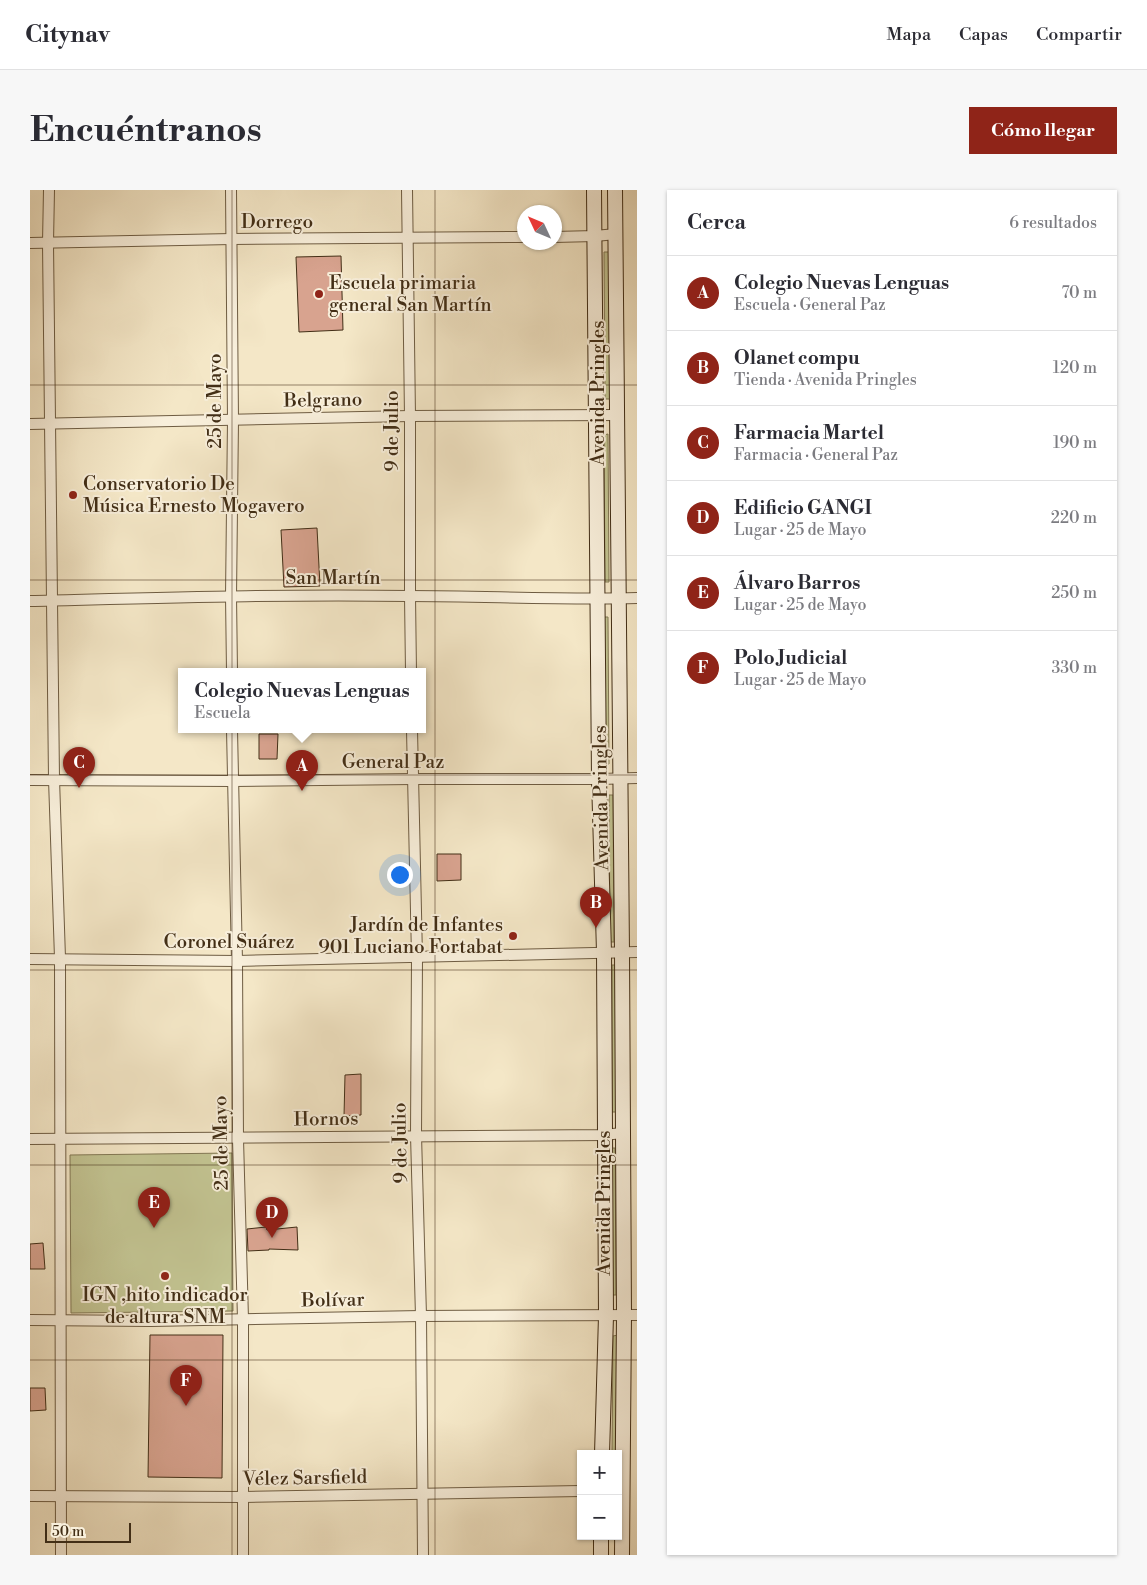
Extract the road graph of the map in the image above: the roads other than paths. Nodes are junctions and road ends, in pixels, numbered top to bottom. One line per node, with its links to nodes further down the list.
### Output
1 (49, 190): 13 (street)
2 (231, 190): 11 (street, 25 de Mayo)
3 (407, 190): 10 (street, 9 de Julio)
4 (594, 190): 7 (main road, Avenida Pringles)
5 (615, 190): 6 (main road, Avenida Pringles)
6 (616, 234): 7 (street); 16 (main road, Avenida Pringles)
7 (595, 236): 9 (street); 15 (main road, Avenida Pringles)
8 (517, 237): 10 (street, Dorrego)
9 (562, 237)
10 (408, 238): 11 (street, Dorrego); 14 (street, 9 de Julio)
11 (232, 239): 13 (street, Dorrego); 17 (street, 25 de Mayo)
12 (30, 243): 13 (street, Dorrego)
13 (48, 243): 19 (street)
14 (410, 416): 15 (street, Belgrano); 17 (street, Belgrano); 21 (street, 9 de Julio)
15 (596, 416): 16 (street, Belgrano); 23 (main road, Avenida Pringles)
16 (617, 416): 24 (main road, Avenida Pringles)
17 (233, 420): 19 (street, Belgrano); 20 (street, 25 de Mayo)
18 (30, 424): 19 (street, Belgrano)
19 (50, 424): 26 (street)
20 (231, 596): 21 (street, San Martín); 26 (street, San Martín); 27 (street, 25 de Mayo)
21 (410, 596): 23 (street, San Martín); 28 (street, 9 de Julio)
22 (637, 598): 24 (street, San Martín)
23 (597, 599): 24 (street, San Martín); 35 (main road, Avenida Pringles)
24 (618, 599): 32 (main road, Avenida Pringles)
25 (30, 600): 26 (street, San Martín)
26 (52, 600): 34 (street)
27 (232, 668)
28 (411, 668)
29 (232, 733): 37 (street, 25 de Mayo)
30 (412, 733): 31 (street, 9 de Julio)
31 (412, 778): 35 (street, General Paz); 37 (street, General Paz); 42 (street, 9 de Julio)
32 (620, 778): 33 (street, General Paz); 35 (street, General Paz); 39 (main road, Avenida Pringles)
33 (637, 778)
34 (54, 779): 36 (street, General Paz); 37 (street, General Paz); 41 (street)
35 (599, 779): 38 (main road, Avenida Pringles)
36 (30, 780)
37 (233, 781): 44 (street, 25 de Mayo)
38 (604, 952): 39 (street, Coronel Suárez); 42 (street, Coronel Suárez); 46 (main road, Avenida Pringles)
39 (622, 952): 40 (street, Coronel Suárez); 45 (main road, Avenida Pringles)
40 (637, 952)
41 (60, 958): 43 (street, Coronel Suárez); 44 (street, Coronel Suárez); 50 (street)
42 (417, 958): 44 (street, Coronel Suárez); 47 (street, 9 de Julio)
43 (30, 959)
44 (237, 961): 48 (street, 25 de Mayo)
45 (622, 1133): 46 (street, Hornos); 51 (main road, Avenida Pringles)
46 (604, 1135): 47 (street, Hornos); 53 (main road, Avenida Pringles)
47 (416, 1136): 48 (street, Hornos); 52 (street, 9 de Julio)
48 (238, 1138): 50 (street, Hornos); 54 (street, 25 de Mayo)
49 (30, 1139): 50 (street, Hornos)
50 (59, 1139): 56 (street)
51 (630, 1315): 53 (street, Bolívar); 68 (main road, Avenida Pringles)
52 (421, 1316): 53 (street, Bolívar); 54 (street, Bolívar); 59 (street, 9 de Julio)
53 (606, 1316): 57 (main road, Avenida Pringles)
54 (243, 1319): 56 (street, Bolívar); 62 (street, 25 de Mayo)
55 (30, 1320): 56 (street, Bolívar)
56 (61, 1320): 61 (street)
57 (602, 1450)
58 (577, 1491): 59 (street, Vélez Sarsfield)
59 (423, 1493): 62 (street, Vélez Sarsfield); 66 (street, 9 de Julio)
60 (30, 1496): 61 (street, Vélez Sarsfield)
61 (61, 1496): 62 (street, Vélez Sarsfield); 64 (street)
62 (244, 1497): 65 (street, 25 de Mayo)
63 (602, 1540): 67 (main road)
64 (61, 1555)
65 (243, 1555)
66 (423, 1555)
67 (602, 1555)
68 (622, 1555)

